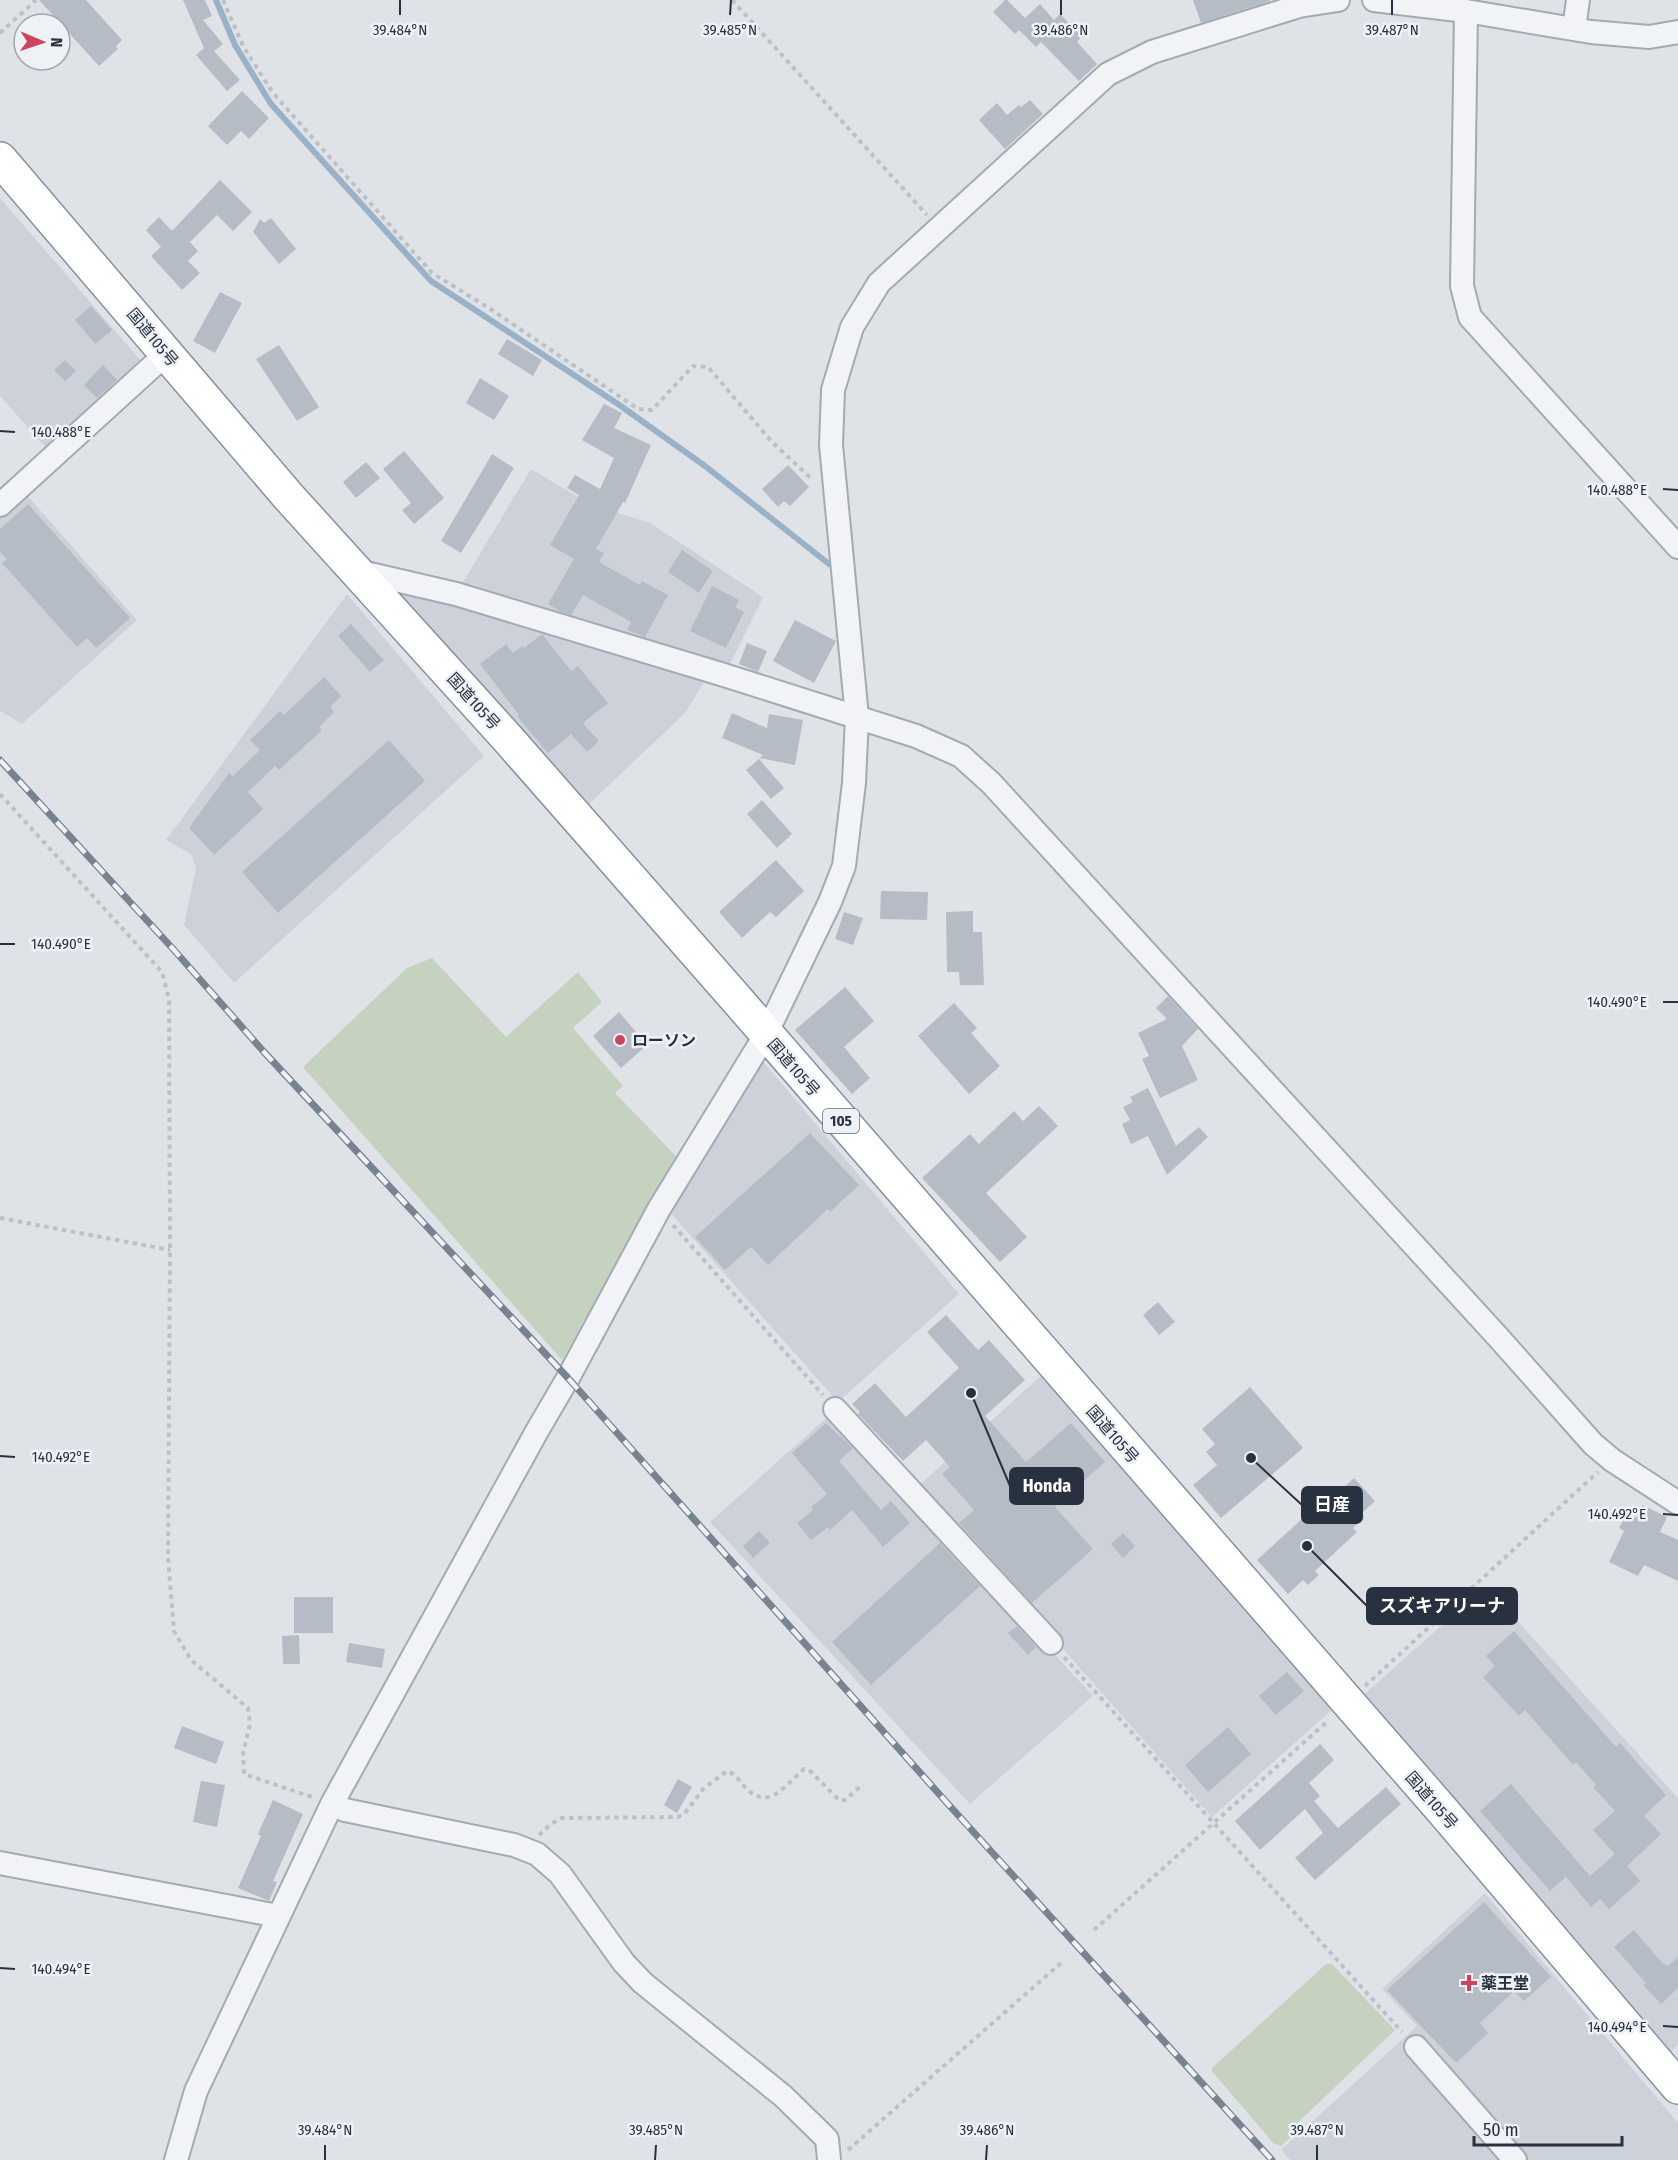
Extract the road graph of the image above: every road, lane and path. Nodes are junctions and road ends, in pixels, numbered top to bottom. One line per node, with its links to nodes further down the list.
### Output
1 (36, 0): 9 (path)
2 (223, 0): 14 (path)
3 (732, 0): 12 (path)
4 (1338, 0): 12 (street)
5 (1374, 0): 7 (street)
6 (1578, 0): 8 (street)
7 (1457, 7): 8 (street); 16 (street)
8 (1574, 29): 10 (street)
9 (0, 33)
10 (1677, 35)
11 (0, 159): 13 (highway, 国道105号 / 105)
12 (939, 228): 14 (street)
13 (167, 353): 15 (street); 17 (highway, 国道105号 / 105)
14 (834, 482): 18 (street)
15 (0, 505)
16 (1678, 547)
17 (357, 571): 18 (street); 20 (highway, 国道105号 / 105)
18 (856, 717): 20 (street); 25 (street)
19 (0, 794): 23 (path)
20 (766, 1034): 21 (street); 28 (highway, 国道105号 / 105)
21 (658, 1209): 24 (path); 30 (street)
22 (0, 1218): 23 (path)
23 (170, 1250): 30 (path)
24 (835, 1409): 27 (street)
25 (1612, 1460): 26 (street); 28 (path)
26 (1678, 1503)
27 (1051, 1643): 31 (path)
28 (1347, 1703): 31 (path); 38 (highway, 国道105号 / 105)
29 (863, 1784): 32 (path)
30 (332, 1804): 32 (street); 34 (street)
31 (1213, 1823): 35 (path); 37 (path)
32 (529, 1851): 39 (street)
33 (0, 1863): 34 (street)
34 (278, 1916): 40 (street)
35 (1094, 1930)
36 (1061, 1963): 39 (path)
37 (1416, 2047): 41 (street)
38 (1678, 2087)
39 (837, 2156)
40 (176, 2160)
41 (1515, 2160)

